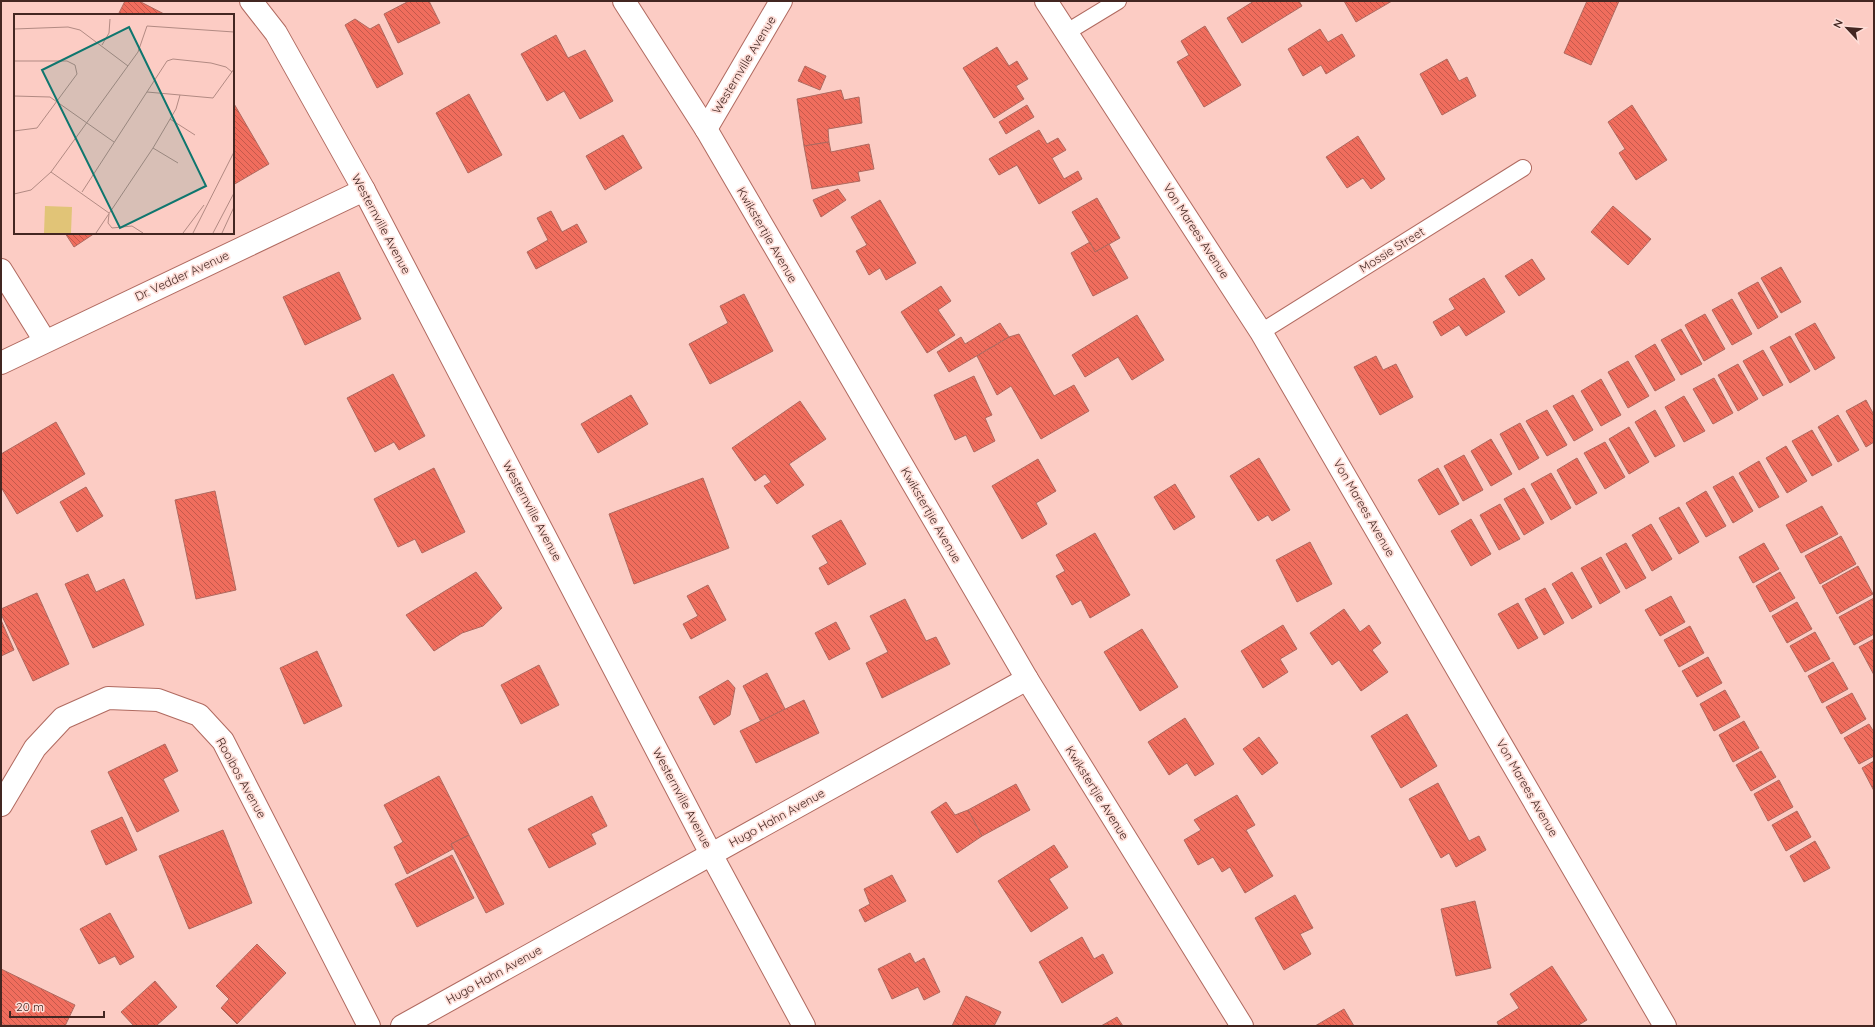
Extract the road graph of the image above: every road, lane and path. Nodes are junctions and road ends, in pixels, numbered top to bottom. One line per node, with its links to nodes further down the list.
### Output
1 (251, 1): 9 (street, Westernville Avenue)
2 (624, 1): 7 (street, Kwikstertjie Avenue)
3 (781, 1): 7 (street, Westernville Avenue)
4 (1046, 1): 6 (street, Von Marees Avenue)
5 (1118, 1): 6 (lane)
6 (1067, 32): 11 (street, Von Marees Avenue)
7 (706, 129): 14 (street, Kwikstertjie Avenue)
8 (1524, 168): 11 (lane, Mossie Street)
9 (364, 190): 12 (street, Dr. Vedder Avenue); 16 (street, Westernville Avenue)
10 (1, 270): 12 (street)
11 (1261, 332): 21 (street, Von Marees Avenue)
12 (45, 341): 13 (street, Dr. Vedder Avenue)
13 (1, 363)
14 (1026, 679): 16 (street, Hugo Hahn Avenue); 20 (street, Kwikstertjie Avenue)
15 (1, 805): 17 (street, Rooibos Avenue)
16 (712, 854): 18 (street, Hugo Hahn Avenue); 19 (street, Westernville Avenue)
17 (369, 1026)
18 (402, 1026)
19 (804, 1026)
20 (1242, 1026)
21 (1665, 1026)

